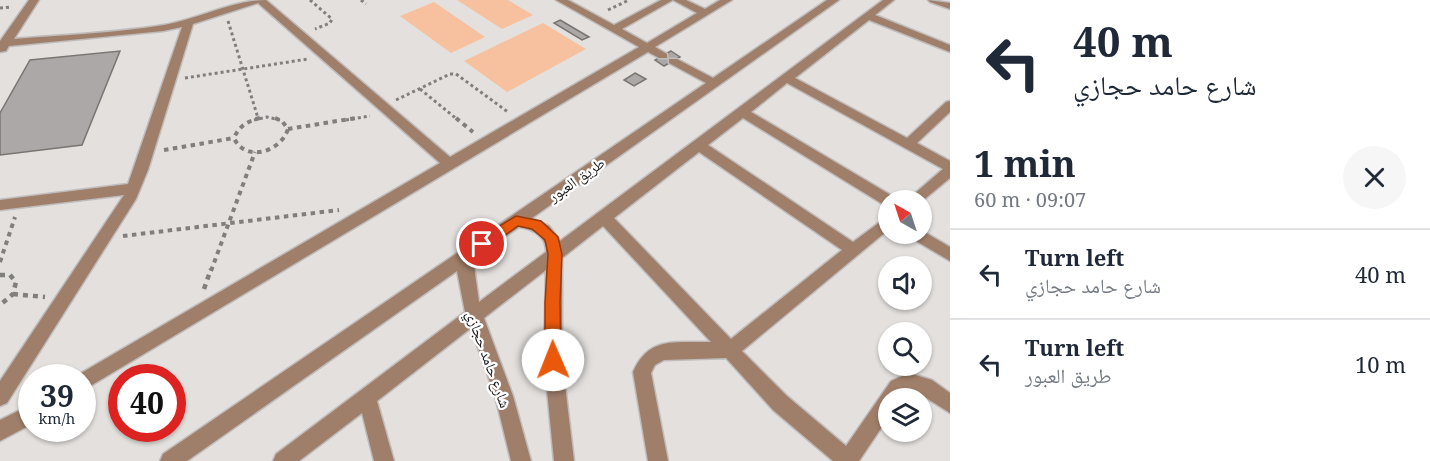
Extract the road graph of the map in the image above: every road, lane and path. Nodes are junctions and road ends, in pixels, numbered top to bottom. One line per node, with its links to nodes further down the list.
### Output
1 (34, 0): 21 (street)
2 (258, 0): 14 (street); 19 (street)
3 (310, 0): 19 (path)
4 (361, 0): 12 (path)
5 (561, 0): 18 (street)
6 (668, 0): 18 (street)
7 (678, 0): 15 (street)
8 (727, 0): 15 (street)
9 (834, 0): 27 (street, طريق العبور)
10 (889, 0): 16 (street)
11 (933, 0): 13 (street)
12 (366, 4)
13 (950, 6)
14 (225, 11): 17 (street); 24 (path)
15 (705, 13): 20 (street)
16 (868, 16): 22 (street); 25 (street)
17 (188, 23): 21 (street); 26 (street)
18 (614, 29): 20 (street)
19 (300, 35): 23 (street)
20 (646, 46): 27 (street); 33 (street)
21 (2, 47)
22 (950, 50)
23 (324, 56): 24 (path); 30 (street)
24 (243, 69): 26 (path); 32 (path)
25 (786, 78): 31 (street); 37 (street)
26 (169, 81): 40 (street)
27 (714, 83): 50 (street, طريق العبور)
28 (420, 89): 30 (path); 33 (path); 36 (path)
29 (950, 105): 37 (street)
30 (386, 110): 34 (path); 41 (street)
31 (742, 112): 38 (street); 45 (street)
32 (258, 118): 34 (path); 35 (path)
33 (521, 121): 36 (street)
34 (288, 129): 39 (path)
35 (234, 138): 39 (path); 40 (path)
36 (485, 142): 41 (street)
37 (908, 144): 42 (street)
38 (698, 145): 49 (street); 55 (street)
39 (255, 152): 51 (path)
40 (146, 153): 43 (street)
41 (449, 164): 64 (street)
42 (950, 169): 44 (street)
43 (134, 188): 46 (street); 53 (street)
44 (926, 190)
45 (878, 194)
46 (20, 202): 47 (street); 59 (path)
47 (0, 206)
48 (350, 208): 51 (path)
49 (604, 217): 56 (street); 66 (street)
50 (516, 221): 56 (street); 58 (street, طريق العبور)
51 (229, 223): 53 (path); 64 (path)
52 (878, 230): 55 (street)
53 (105, 239): 62 (street)
54 (932, 244): 57 (street)
55 (853, 250): 66 (street)
56 (555, 254): 65 (street); 82 (street)
57 (950, 255)
58 (465, 256): 65 (street, شارع حامد حجازي); 78 (street, طريق العبور)
59 (0, 262)
60 (0, 275): 61 (path)
61 (12, 294): 62 (path); 63 (path)
62 (64, 299): 71 (street)
63 (0, 305)
64 (194, 316): 67 (street)
65 (474, 316): 72 (street); 81 (street, شارع حامد حجازي)
66 (730, 351): 77 (street); 83 (street)
67 (96, 374)
68 (897, 388): 69 (street)
69 (929, 388)
70 (932, 390): 73 (street)
71 (0, 397)
72 (367, 397): 79 (street); 80 (street)
73 (950, 404)
74 (878, 416): 77 (street)
75 (18, 420): 76 (street)
76 (0, 431)
77 (848, 460)
78 (170, 461)
79 (283, 461)
80 (384, 461)
81 (521, 461)
82 (564, 461)
83 (657, 461)

